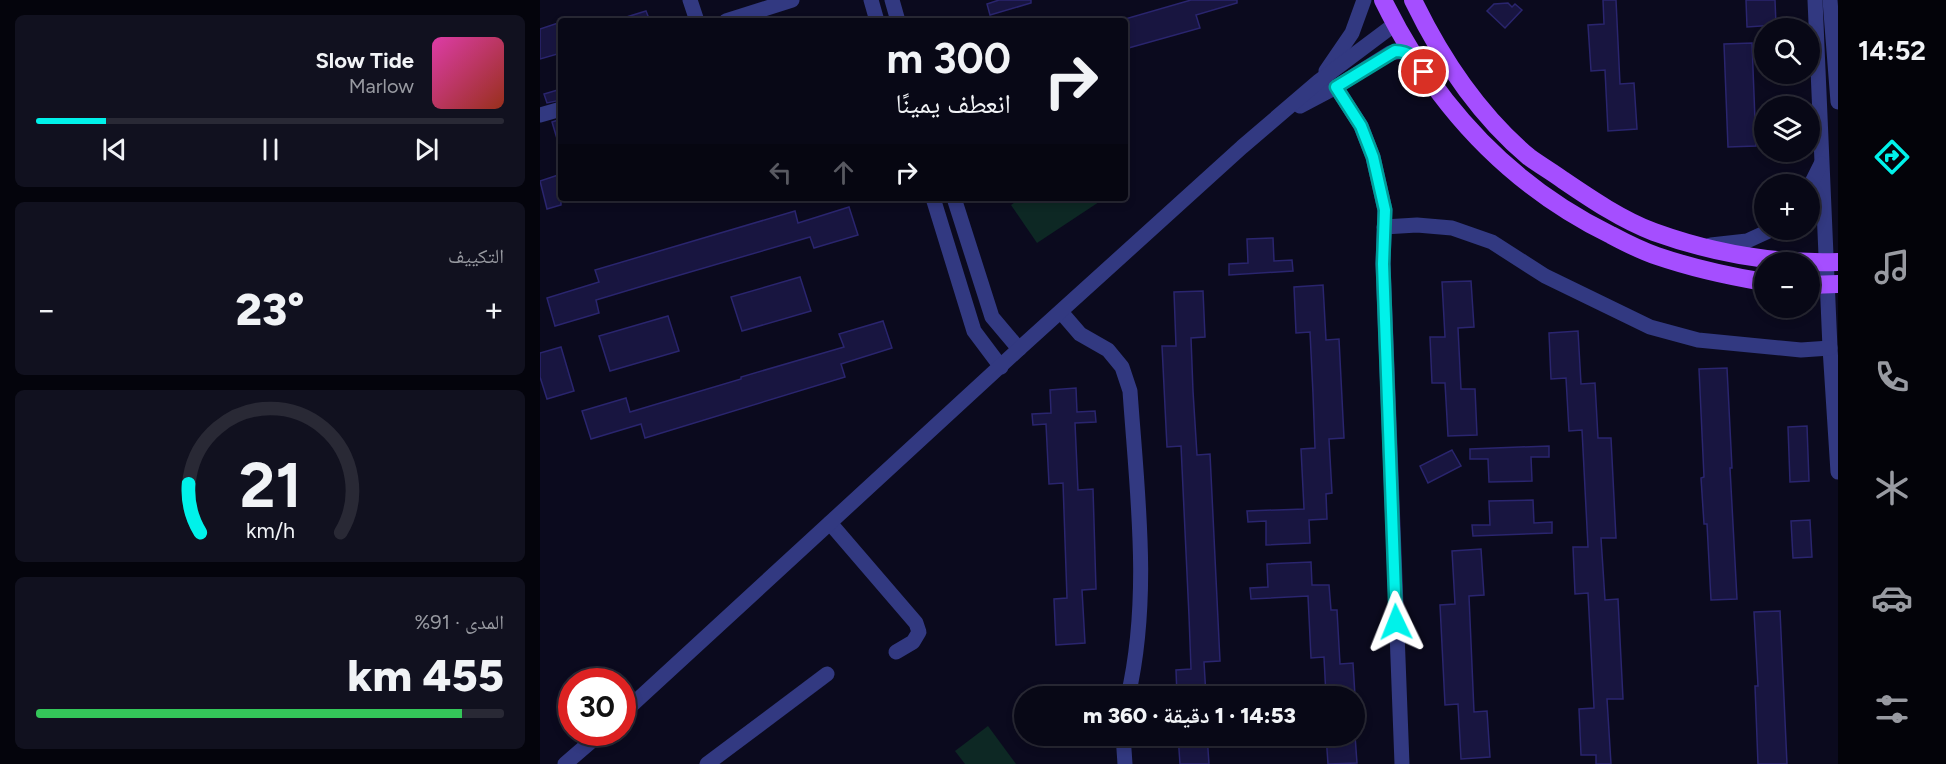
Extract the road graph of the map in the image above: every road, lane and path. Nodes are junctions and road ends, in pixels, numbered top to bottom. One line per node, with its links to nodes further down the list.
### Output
1 (690, 0): 11 (street)
2 (792, 0): 12 (street)
3 (871, 0): 13 (street)
4 (892, 0): 14 (street)
5 (1364, 0): 18 (street)
6 (1383, 0): 15 (main road)
7 (1413, 0): 30 (main road)
8 (1815, 0): 24 (street)
9 (1830, 0): 10 (street); 16 (street)
10 (1838, 0)
11 (696, 18)
12 (735, 18)
13 (877, 18)
14 (897, 18)
15 (1395, 24): 17 (main road); 18 (street)
16 (1835, 29): 20 (street)
17 (1412, 55): 19 (street); 32 (main road)
18 (1319, 81): 23 (street)
19 (1336, 87): 23 (street); 28 (street)
20 (1838, 102)
21 (558, 110): 22 (street)
22 (540, 115)
23 (1279, 117): 34 (street)
24 (1823, 161): 25 (street); 31 (street)
25 (1816, 174)
26 (934, 201): 37 (street)
27 (955, 201): 36 (street)
28 (1384, 227): 35 (street); 49 (street)
29 (1754, 238): 30 (street)
30 (1700, 245): 31 (main road)
31 (1832, 263): 33 (street)
32 (1754, 280)
33 (1833, 284): 35 (street)
34 (1061, 312): 36 (street); 42 (street)
35 (1830, 348): 38 (street)
36 (1019, 349): 37 (street)
37 (1001, 367): 39 (street)
38 (1838, 472)
39 (830, 523): 40 (street); 43 (street)
40 (896, 652)
41 (827, 674): 47 (street)
42 (1130, 686)
43 (636, 701)
44 (586, 746): 46 (street)
45 (1124, 746): 48 (street)
46 (565, 764)
47 (707, 764)
48 (1125, 764)
49 (1402, 764)

